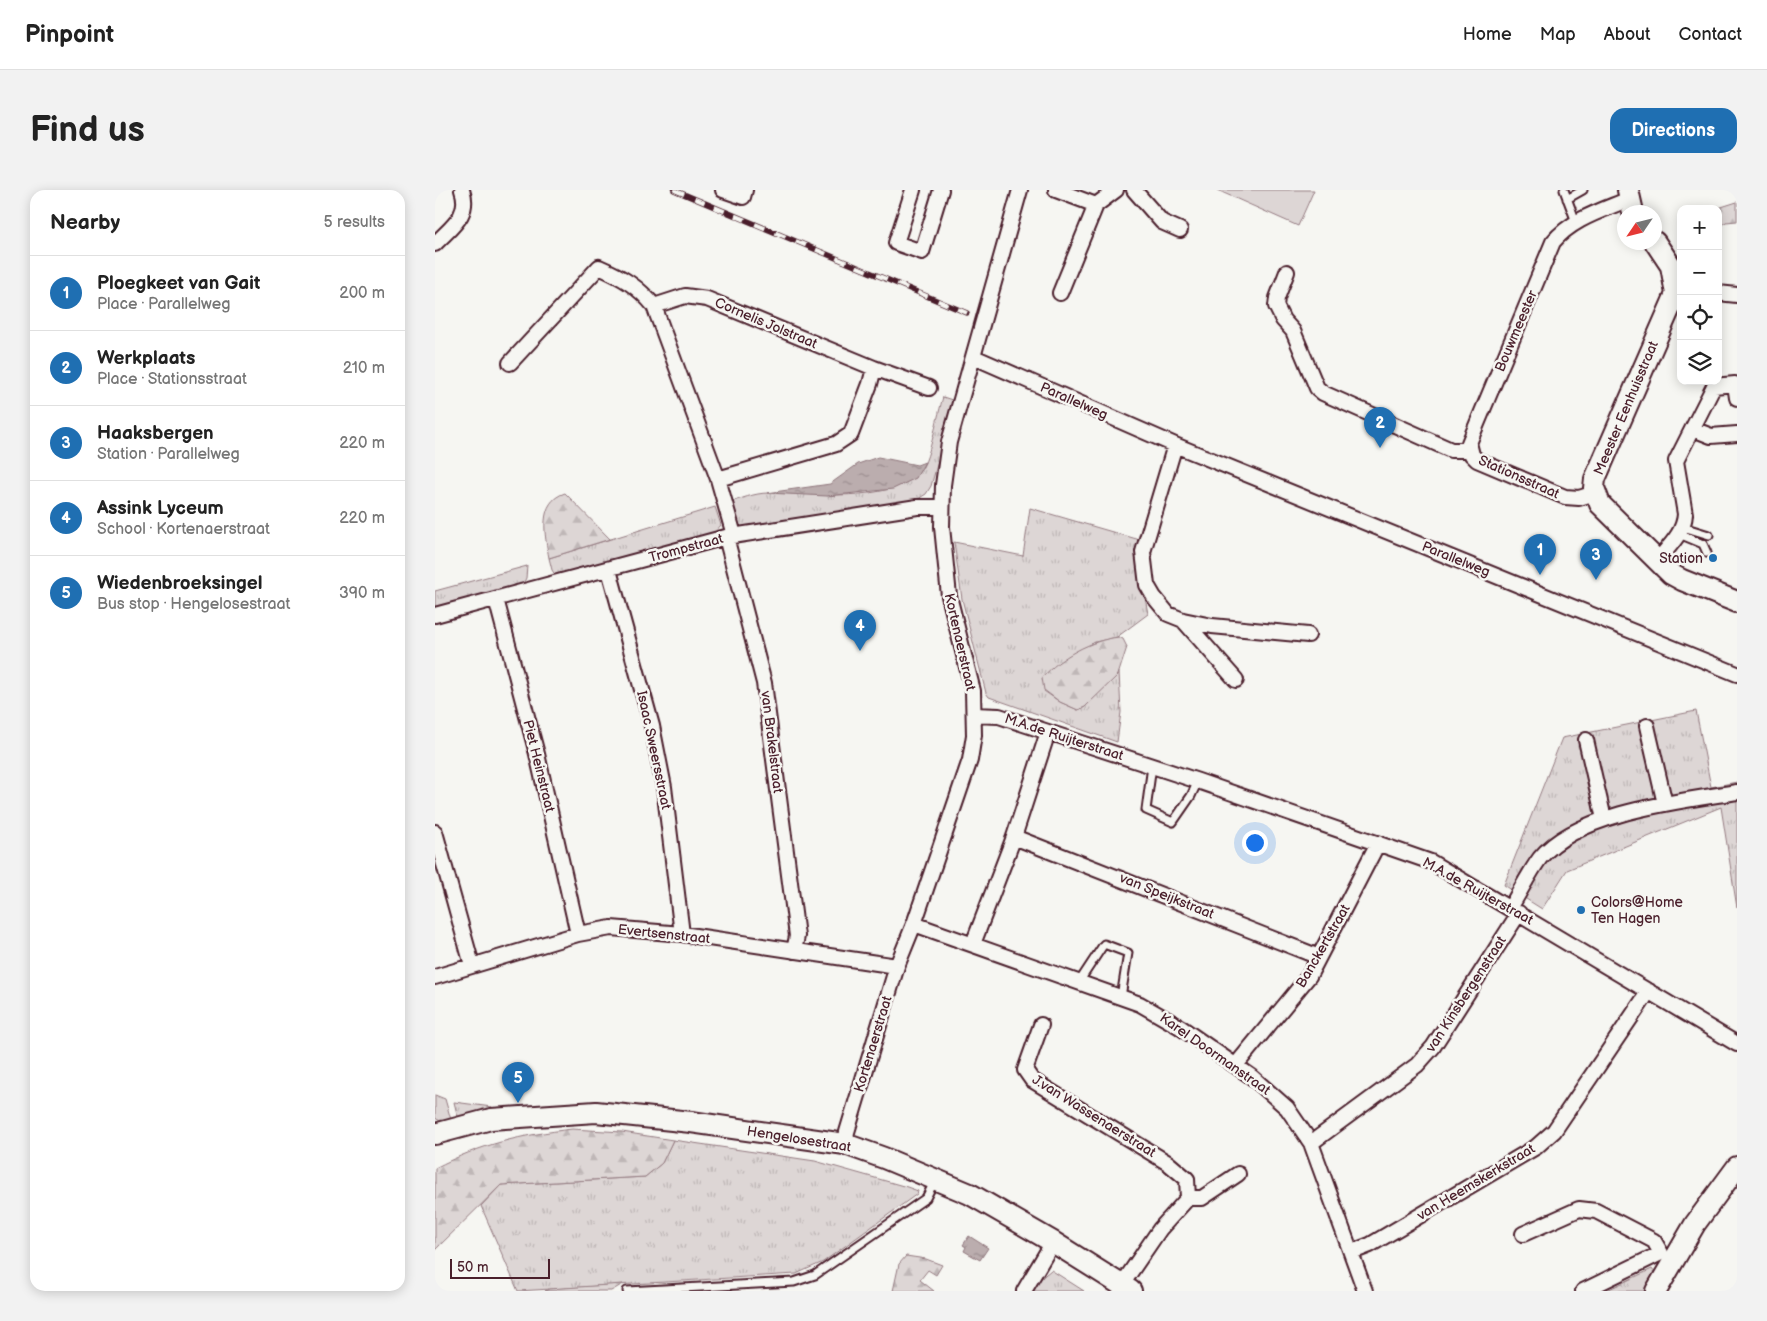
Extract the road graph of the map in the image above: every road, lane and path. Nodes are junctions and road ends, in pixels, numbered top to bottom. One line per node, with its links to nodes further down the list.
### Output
1 (462, 190): 17 (street)
2 (723, 190): 3 (street)
3 (745, 190)
4 (913, 190): 5 (street)
5 (941, 190)
6 (1020, 190): 26 (street, Kortenaerstraat)
7 (1056, 190): 14 (street)
8 (1116, 190): 14 (street)
9 (1134, 190): 16 (street)
10 (1563, 190): 12 (lane)
11 (1583, 190): 12 (lane)
12 (1567, 199): 15 (lane)
13 (1630, 200): 15 (street, Bouwmeester)
14 (1096, 205): 22 (street)
15 (1576, 222): 34 (street, Bouwmeester)
16 (1180, 230)
17 (435, 244)
18 (1660, 250): 20 (street, Meester Eenhuisstraat)
19 (1287, 272): 34 (street, Stationsstraat)
20 (1677, 281)
21 (1677, 289): 36 (street, Meester Eenhuisstraat)
22 (1060, 293)
23 (1722, 293): 24 (street)
24 (1737, 295)
25 (654, 306): 27 (street); 28 (street, Cornelis Jolstraat); 35 (street)
26 (974, 357): 33 (street, Parallelweg); 37 (street, Kortenaerstraat)
27 (511, 363)
28 (874, 368): 29 (street, Cornelis Jolstraat); 35 (street)
29 (929, 388)
30 (1737, 398): 31 (street)
31 (1693, 429): 32 (street); 38 (street)
32 (1737, 434)
33 (1175, 445): 47 (street); 49 (street, Parallelweg)
34 (1469, 450): 36 (street, Stationsstraat)
35 (718, 479): 40 (street)
36 (1595, 493): 42 (street)
37 (941, 507): 40 (street, Trompstraat); 51 (street, Kortenaerstraat)
38 (1681, 530): 39 (lane); 41 (lane); 42 (street)
39 (1709, 535)
40 (730, 536): 43 (street, Trompstraat); 68 (street, van Brakelstraat)
41 (1707, 553)
42 (1657, 561): 45 (street)
43 (609, 570): 44 (street, Trompstraat); 66 (street, Isaac Sweersstraat)
44 (496, 599): 46 (street, Trompstraat); 65 (street, Piet Heinstraat)
45 (1737, 602)
46 (435, 615)
47 (1183, 620): 48 (street); 50 (street)
48 (1308, 635)
49 (1737, 674)
50 (1236, 680)
51 (974, 715): 53 (street, M.A.de Ruijterstraat); 64 (street, Kortenaerstraat)
52 (1647, 726): 58 (street)
53 (1048, 732): 55 (street, M.A.de Ruijterstraat); 61 (street)
54 (1586, 740): 59 (street)
55 (1152, 766): 56 (street, M.A.de Ruijterstraat); 56 (lane)
56 (1198, 781): 62 (street, M.A.de Ruijterstraat)
57 (1737, 792): 58 (street, van Kinsbergenstraat)
58 (1665, 804): 59 (street, van Kinsbergenstraat)
59 (1604, 820): 63 (street, van Kinsbergenstraat)
60 (435, 832): 70 (street)
61 (1015, 837): 67 (street); 69 (street, van Speijkstraat)
62 (1378, 843): 63 (street, M.A.de Ruijterstraat); 69 (street, Banckertstraat)
63 (1515, 910): 74 (street, M.A.de Ruijterstraat); 80 (street, van Kinsbergenstraat)
64 (914, 924): 67 (street, Karel Doormanstraat); 71 (street, Kortenaerstraat)
65 (578, 934): 66 (street, Evertsenstraat); 70 (street, Evertsenstraat)
66 (682, 934): 68 (street, Evertsenstraat)
67 (973, 944): 73 (street, Karel Doormanstraat)
68 (794, 951): 71 (street, Evertsenstraat)
69 (1319, 957): 78 (street, Banckertstraat)
70 (472, 965): 72 (street, Evertsenstraat)
71 (897, 966): 81 (street, Kortenaerstraat)
72 (435, 977)
73 (1079, 982): 75 (street, Karel Doormanstraat); 75 (lane)
74 (1649, 991): 77 (street, M.A.de Ruijterstraat); 89 (street, van Heemskerkstraat)
75 (1121, 997): 78 (street, Karel Doormanstraat)
76 (1041, 1026): 86 (street, J.van Wassenaerstraat)
77 (1737, 1044)
78 (1236, 1065): 80 (street, Karel Doormanstraat)
79 (435, 1134): 81 (street, Hengelosestraat)
80 (1311, 1143): 89 (street, Karel Doormanstraat)
81 (845, 1144): 84 (street, Hengelosestraat)
82 (1737, 1167): 85 (street)
83 (1238, 1174): 86 (street)
84 (936, 1179): 88 (street, Hengelosestraat); 91 (lane)
85 (1725, 1186): 95 (street); 96 (street)
86 (1188, 1198): 90 (street)
87 (1523, 1234): 94 (street)
88 (1053, 1242): 90 (street, Hengelosestraat); 92 (street)
89 (1352, 1252): 93 (street, Karel Doormanstraat)
90 (1126, 1288)
91 (627, 1291)
92 (1024, 1291)
93 (1365, 1291)
94 (1583, 1291)
95 (1656, 1291)
96 (1669, 1291)

